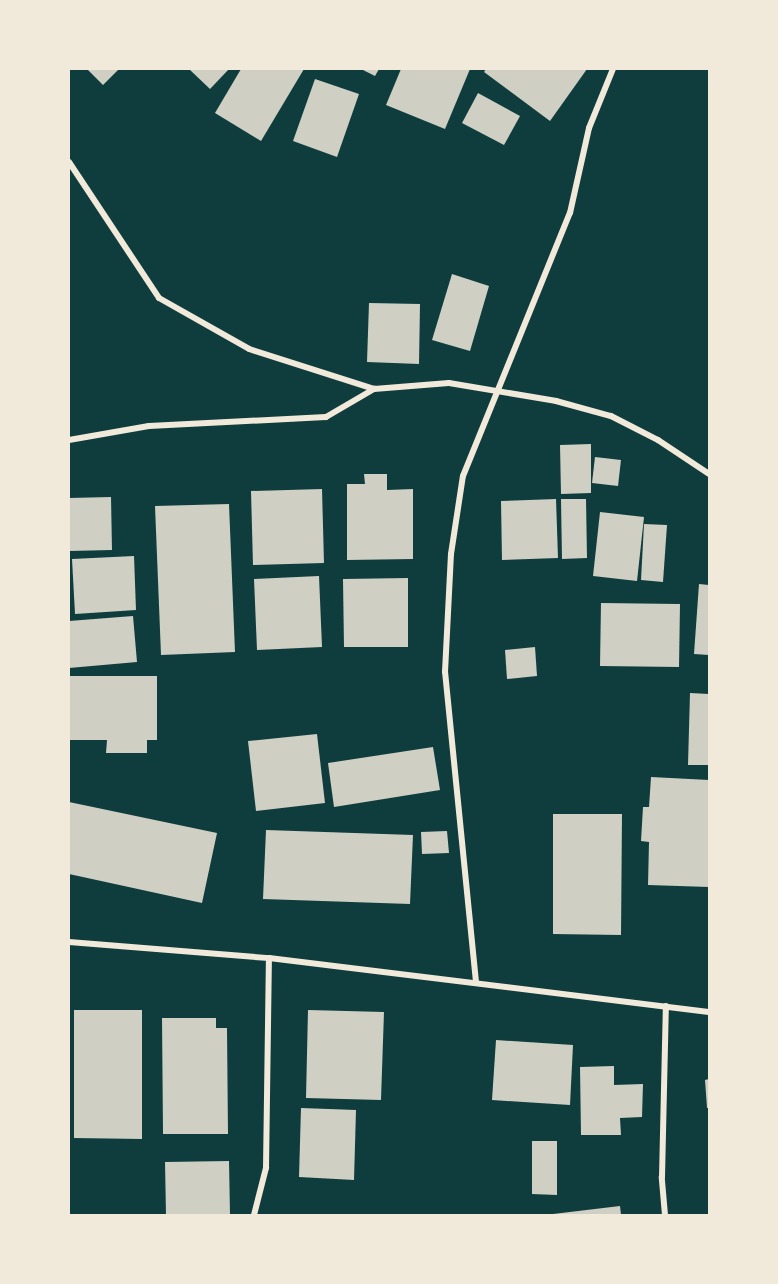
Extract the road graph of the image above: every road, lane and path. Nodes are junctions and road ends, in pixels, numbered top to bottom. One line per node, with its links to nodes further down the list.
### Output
1 (613, 69): 4 (street)
2 (69, 162): 3 (street)
3 (374, 389): 4 (street); 5 (street)
4 (497, 389): 6 (street); 9 (street)
5 (69, 440)
6 (709, 474)
7 (69, 942): 8 (street)
8 (269, 958): 9 (street); 12 (street)
9 (476, 982): 10 (street)
10 (666, 1006): 11 (street); 13 (street)
11 (709, 1012)
12 (254, 1215)
13 (665, 1215)

